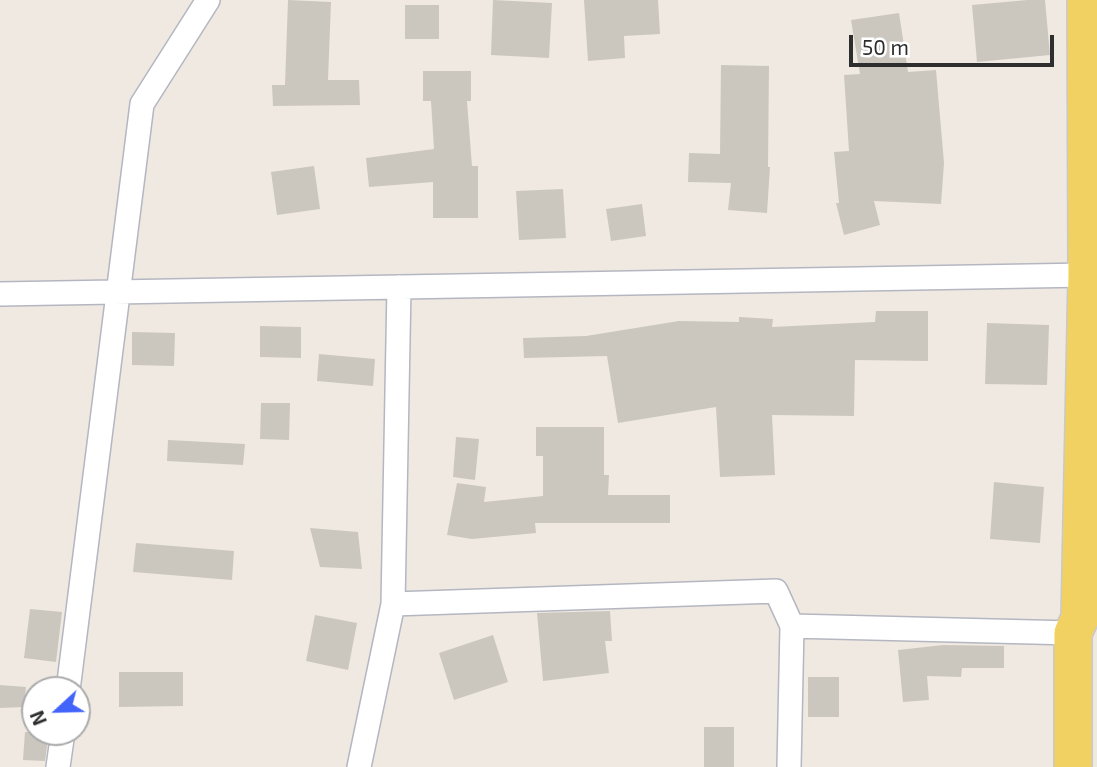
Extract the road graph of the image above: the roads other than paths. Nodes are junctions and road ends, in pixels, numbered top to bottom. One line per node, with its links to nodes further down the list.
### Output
1 (208, 0): 5 (street)
2 (1086, 0): 3 (main road)
3 (1087, 275): 4 (street); 9 (main road)
4 (399, 287): 5 (street); 7 (street)
5 (119, 291): 6 (street); 10 (street)
6 (0, 295)
7 (393, 604): 8 (street); 13 (street)
8 (792, 626): 9 (street); 14 (street)
9 (1073, 633): 15 (main road)
10 (70, 676)
11 (61, 746): 12 (street)
12 (58, 767)
13 (359, 767)
14 (789, 767)
15 (1073, 767)

